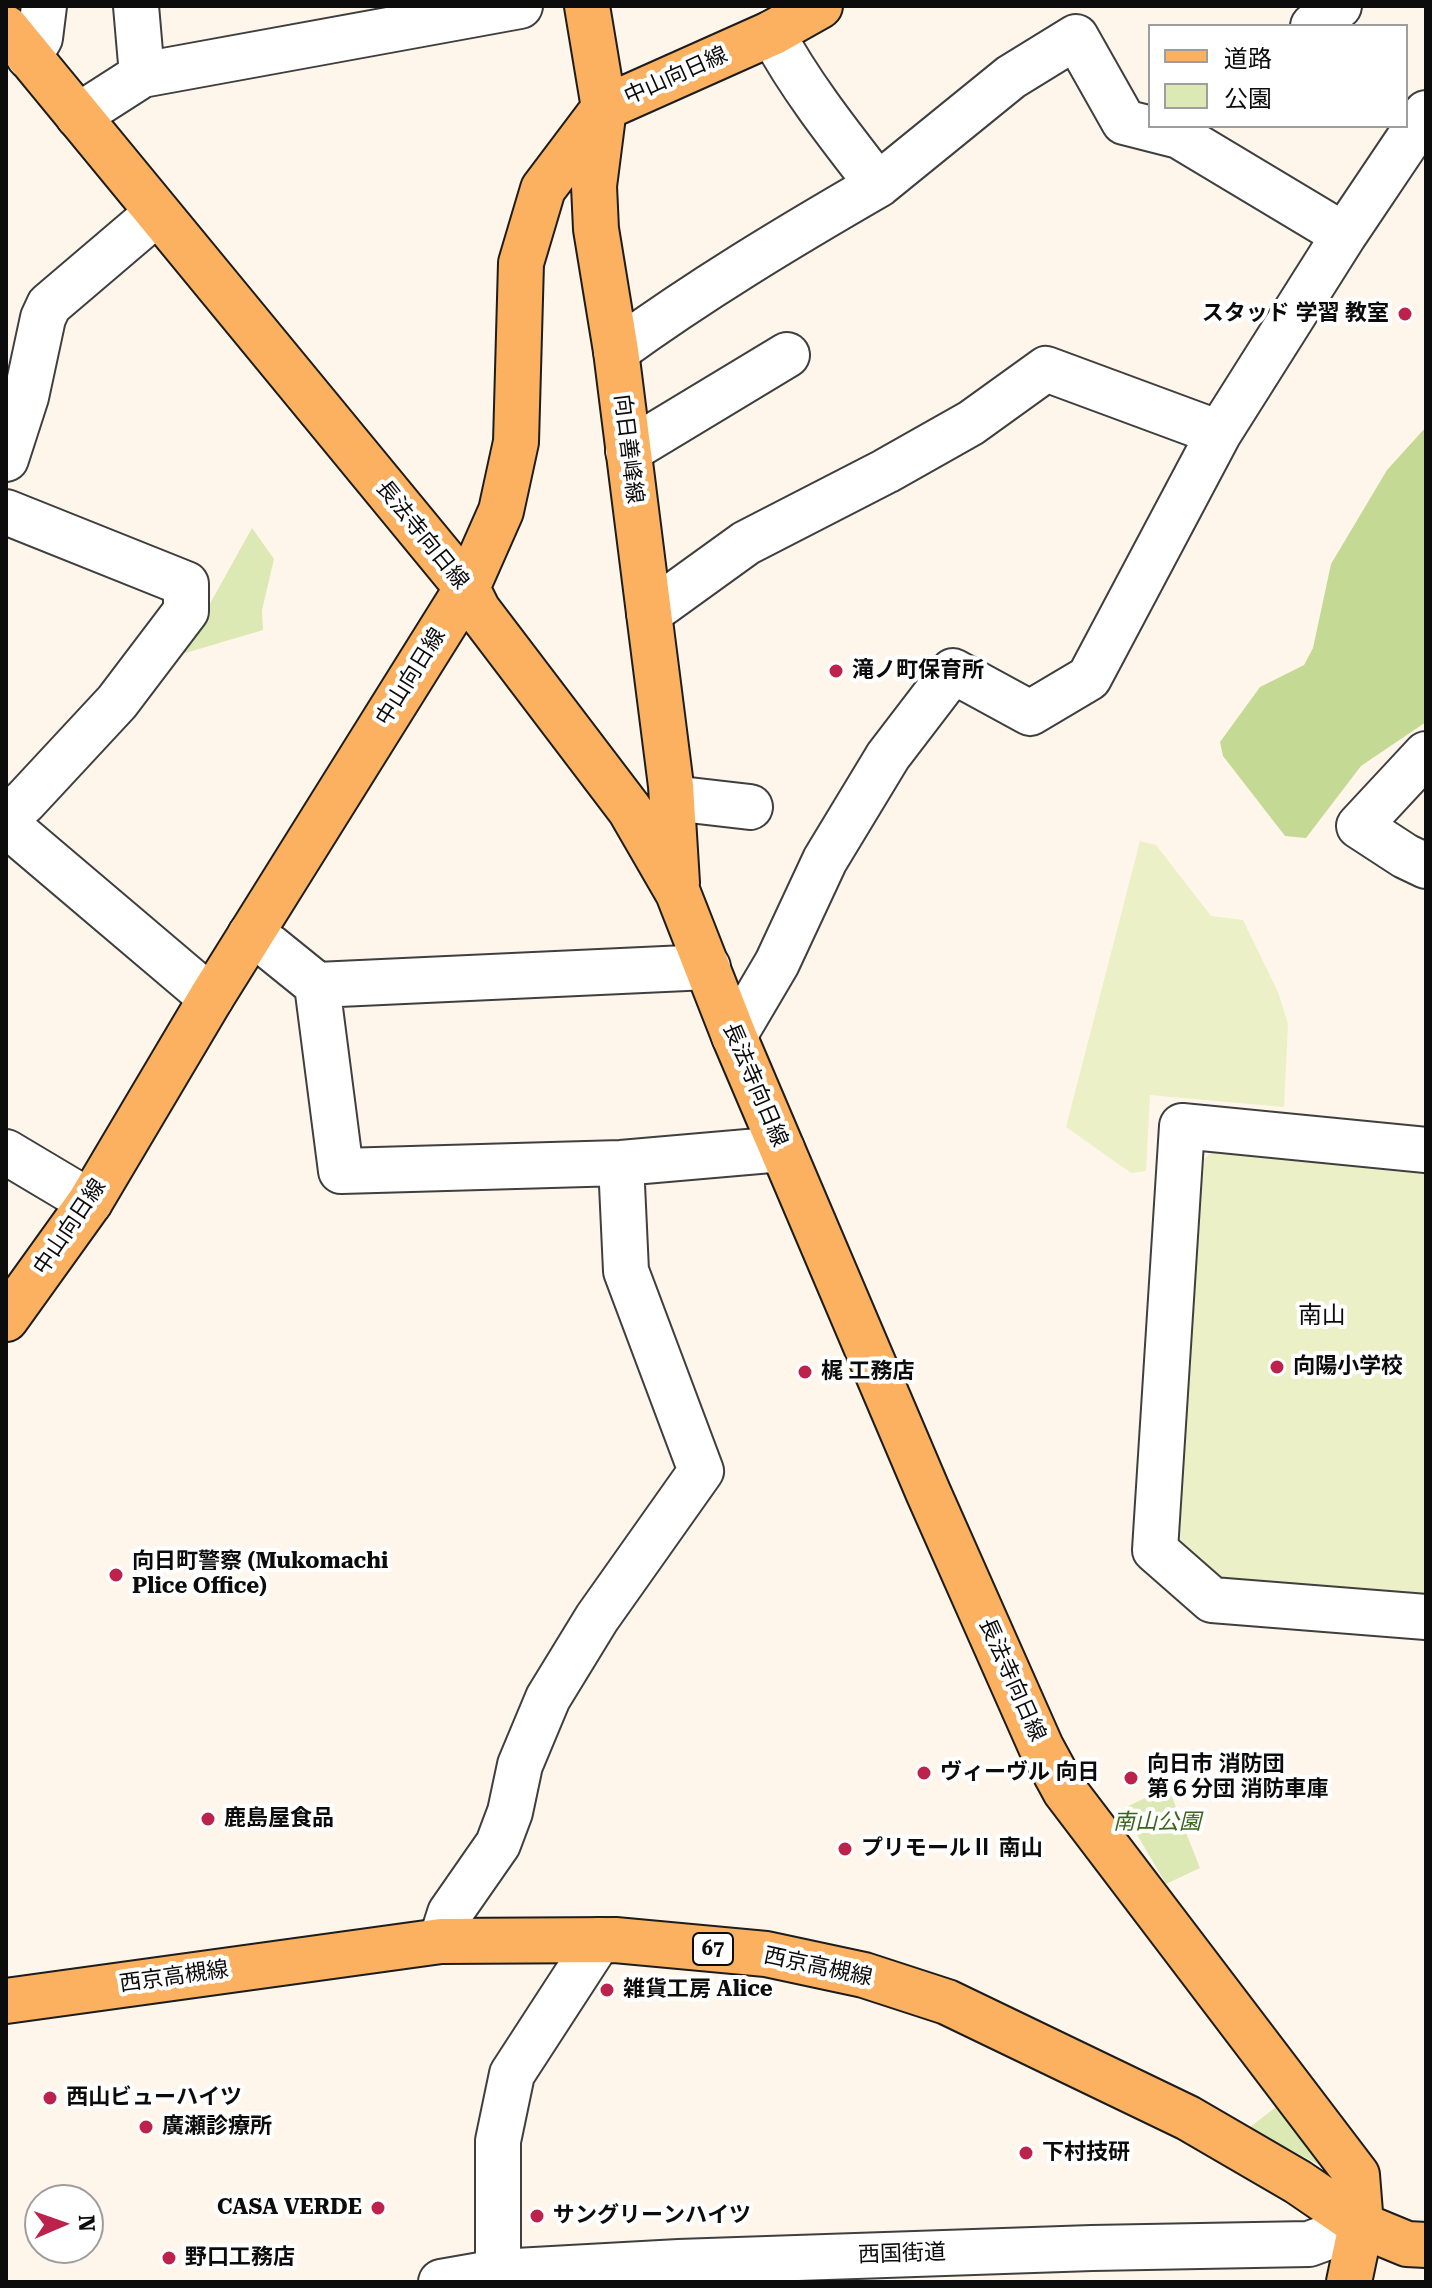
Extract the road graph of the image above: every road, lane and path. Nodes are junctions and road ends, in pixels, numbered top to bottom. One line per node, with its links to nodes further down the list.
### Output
1 (44, 6): 9 (street)
2 (136, 6): 10 (street)
3 (520, 6): 10 (street)
4 (587, 6): 11 (main road, 向日善峰線)
5 (820, 6): 8 (main road, 中山向日線)
6 (1339, 6): 7 (street)
7 (1316, 24)
8 (772, 33): 11 (main road, 中山向日線); 17 (street)
9 (18, 42): 13 (main road, 長法寺向日線)
10 (142, 75): 13 (street)
11 (604, 108): 20 (main road, 向日善峰線); 26 (main road, 中山向日線)
12 (1426, 113): 19 (street)
13 (78, 116): 18 (main road, 長法寺向日線)
14 (1148, 126): 17 (street)
15 (1164, 128): 16 (street)
16 (1184, 131): 19 (street)
17 (878, 185): 20 (street)
18 (157, 213): 24 (street); 26 (main road, 長法寺向日線)
19 (1344, 235): 22 (street)
20 (616, 351): 23 (main road, 向日善峰線)
21 (787, 355): 23 (street)
22 (1219, 433): 27 (street); 38 (street)
23 (628, 451): 27 (main road, 向日善峰線)
24 (6, 459)
25 (6, 512): 31 (street)
26 (467, 588): 33 (main road, 長法寺向日線); 34 (main road, 中山向日線)
27 (649, 613): 29 (main road, 向日善峰線)
28 (1426, 754): 32 (street)
29 (672, 798): 30 (street); 33 (main road, 向日善峰線)
30 (750, 807)
31 (6, 821): 37 (street)
32 (1426, 866)
33 (678, 893): 35 (main road, 長法寺向日線)
34 (250, 935): 36 (street); 37 (main road, 中山向日線)
35 (708, 967): 36 (street); 38 (main road, 長法寺向日線)
36 (317, 985): 42 (street)
37 (211, 998): 43 (main road, 中山向日線)
38 (734, 1036): 39 (main road, 長法寺向日線)
39 (782, 1149): 42 (street); 51 (main road, 長法寺向日線)
40 (1426, 1150): 46 (street)
41 (6, 1152): 43 (street)
42 (621, 1163): 49 (street)
43 (90, 1202): 44 (main road, 中山向日線)
44 (6, 1319)
45 (1136, 1336): 46 (street)
46 (1165, 1396): 47 (street)
47 (1426, 1617)
48 (599, 1940): 49 (main road, 西京高槻線 / 67); 51 (main road, 西京高槻線 / 67); 53 (street)
49 (441, 1941): 50 (main road, 西京高槻線 / 67)
50 (6, 2001)
51 (1361, 2225): 52 (main road, 西京高槻線 / 67); 53 (street, 西国街道); 55 (main road, 長法寺向日線)
52 (1426, 2245)
53 (498, 2272): 54 (street, 西国街道)
54 (441, 2282)
55 (1349, 2282)

